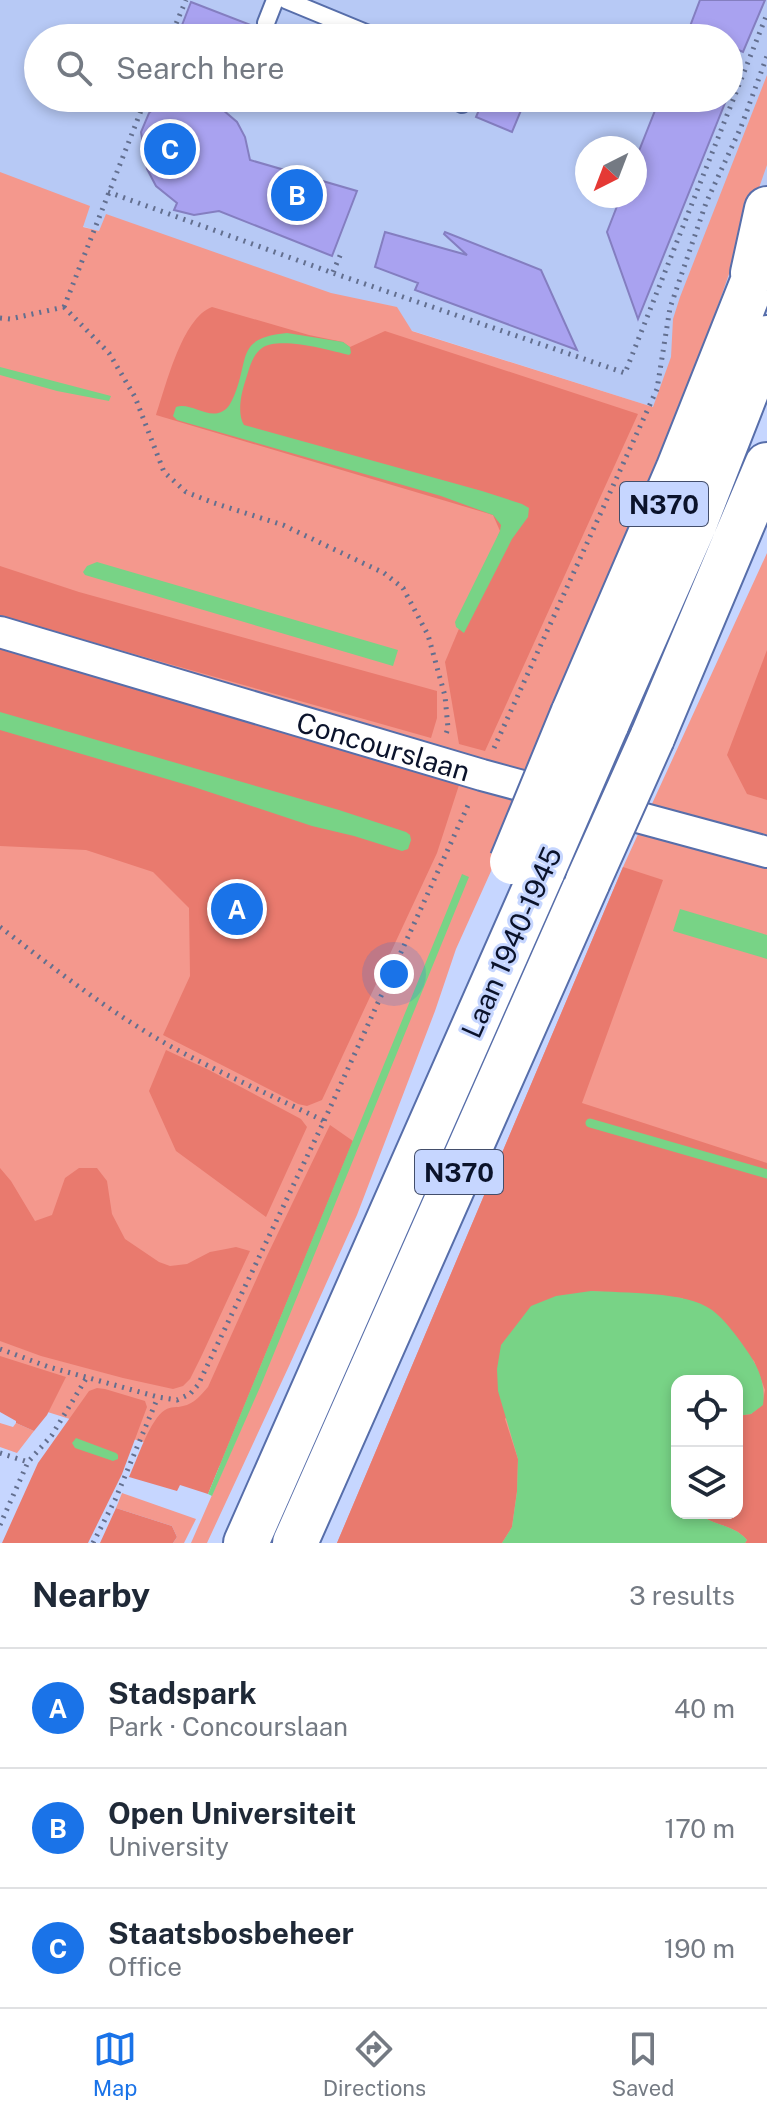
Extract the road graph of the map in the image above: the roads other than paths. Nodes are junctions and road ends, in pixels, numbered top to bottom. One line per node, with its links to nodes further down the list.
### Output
1 (275, 0): 3 (lane)
2 (286, 0): 4 (lane)
3 (266, 23)
4 (344, 24)
5 (767, 209): 7 (highway, N370)
6 (767, 246): 7 (highway, N370)
7 (749, 291): 11 (highway, N370)
8 (767, 338): 11 (highway, Laan 1940-1945 / N370)
9 (764, 473): 14 (highway, Laan 1940-1945 / N370, bridge)
10 (0, 632): 12 (street, Concourslaan)
11 (590, 720): 13 (highway, Laan 1940-1945 / N370, bridge)
12 (767, 852)
13 (246, 1543)
14 (295, 1543)

